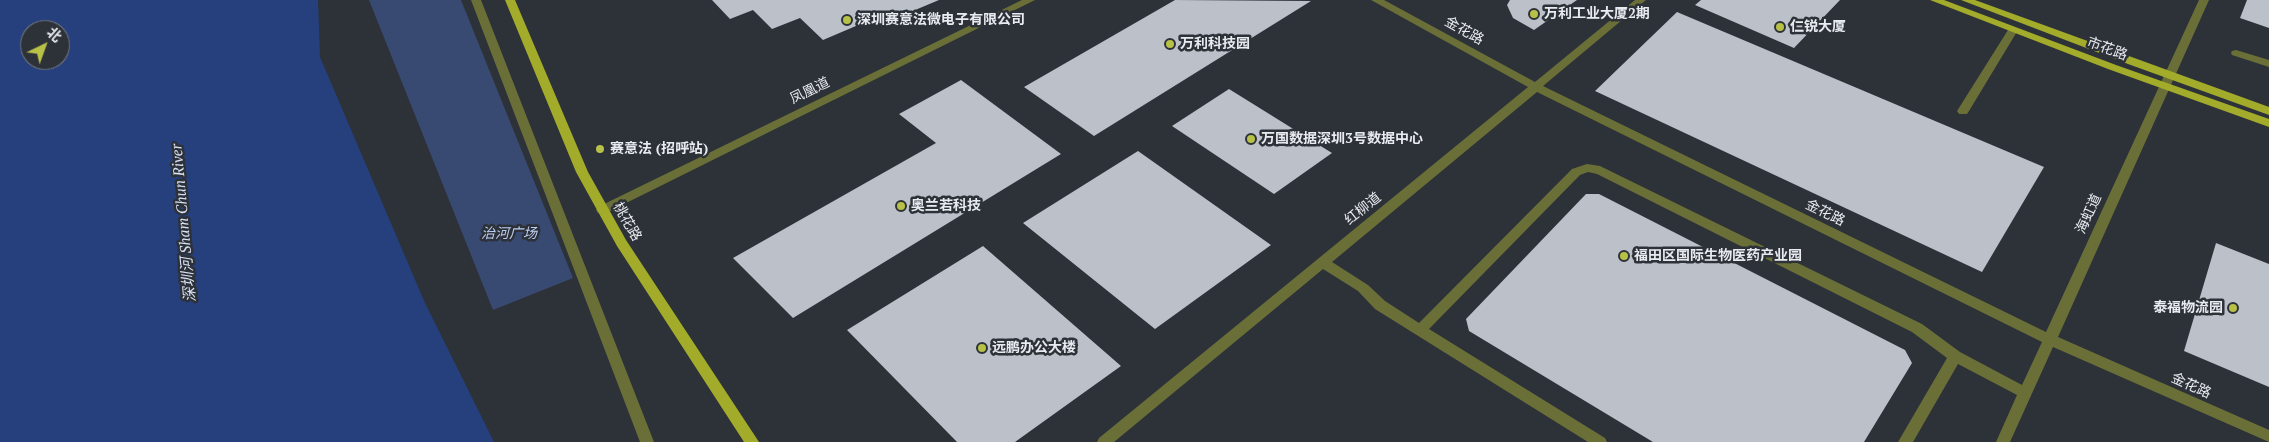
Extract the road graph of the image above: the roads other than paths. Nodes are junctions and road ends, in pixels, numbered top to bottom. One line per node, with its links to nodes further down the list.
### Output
1 (476, 0): 24 (street)
2 (510, 0): 17 (main road, 桃花路)
3 (1030, 0): 17 (street, 凤凰道)
4 (1376, 0): 13 (street, 金花路)
5 (1641, 0): 13 (street, 红柳道)
6 (1935, 0): 9 (main road, 市花路)
7 (1966, 0): 12 (main road, 市花路)
8 (2204, 0): 12 (street, 海虹道)
9 (2013, 30): 12 (main road, 市花路); 15 (street)
10 (2236, 53): 11 (street)
11 (2269, 64)
12 (2167, 81): 14 (main road, 市花路); 16 (main road, 市花路); 20 (street, 海虹道)
13 (1536, 87): 18 (street, 红柳道); 20 (street, 金花路)
14 (2269, 110)
15 (1963, 111)
16 (2269, 123)
17 (602, 210): 25 (main road, 桃花路)
18 (1323, 262): 19 (street); 26 (street, 红柳道)
19 (1420, 330): 21 (street); 27 (street)
20 (2049, 339): 22 (street, 海虹道); 23 (street, 金花路)
21 (1955, 356): 22 (street); 28 (street)
22 (2025, 393): 29 (street, 海虹道)
23 (2269, 437)
24 (647, 442)
25 (752, 442)
26 (1104, 442)
27 (1600, 442)
28 (1905, 442)
29 (2003, 442)

